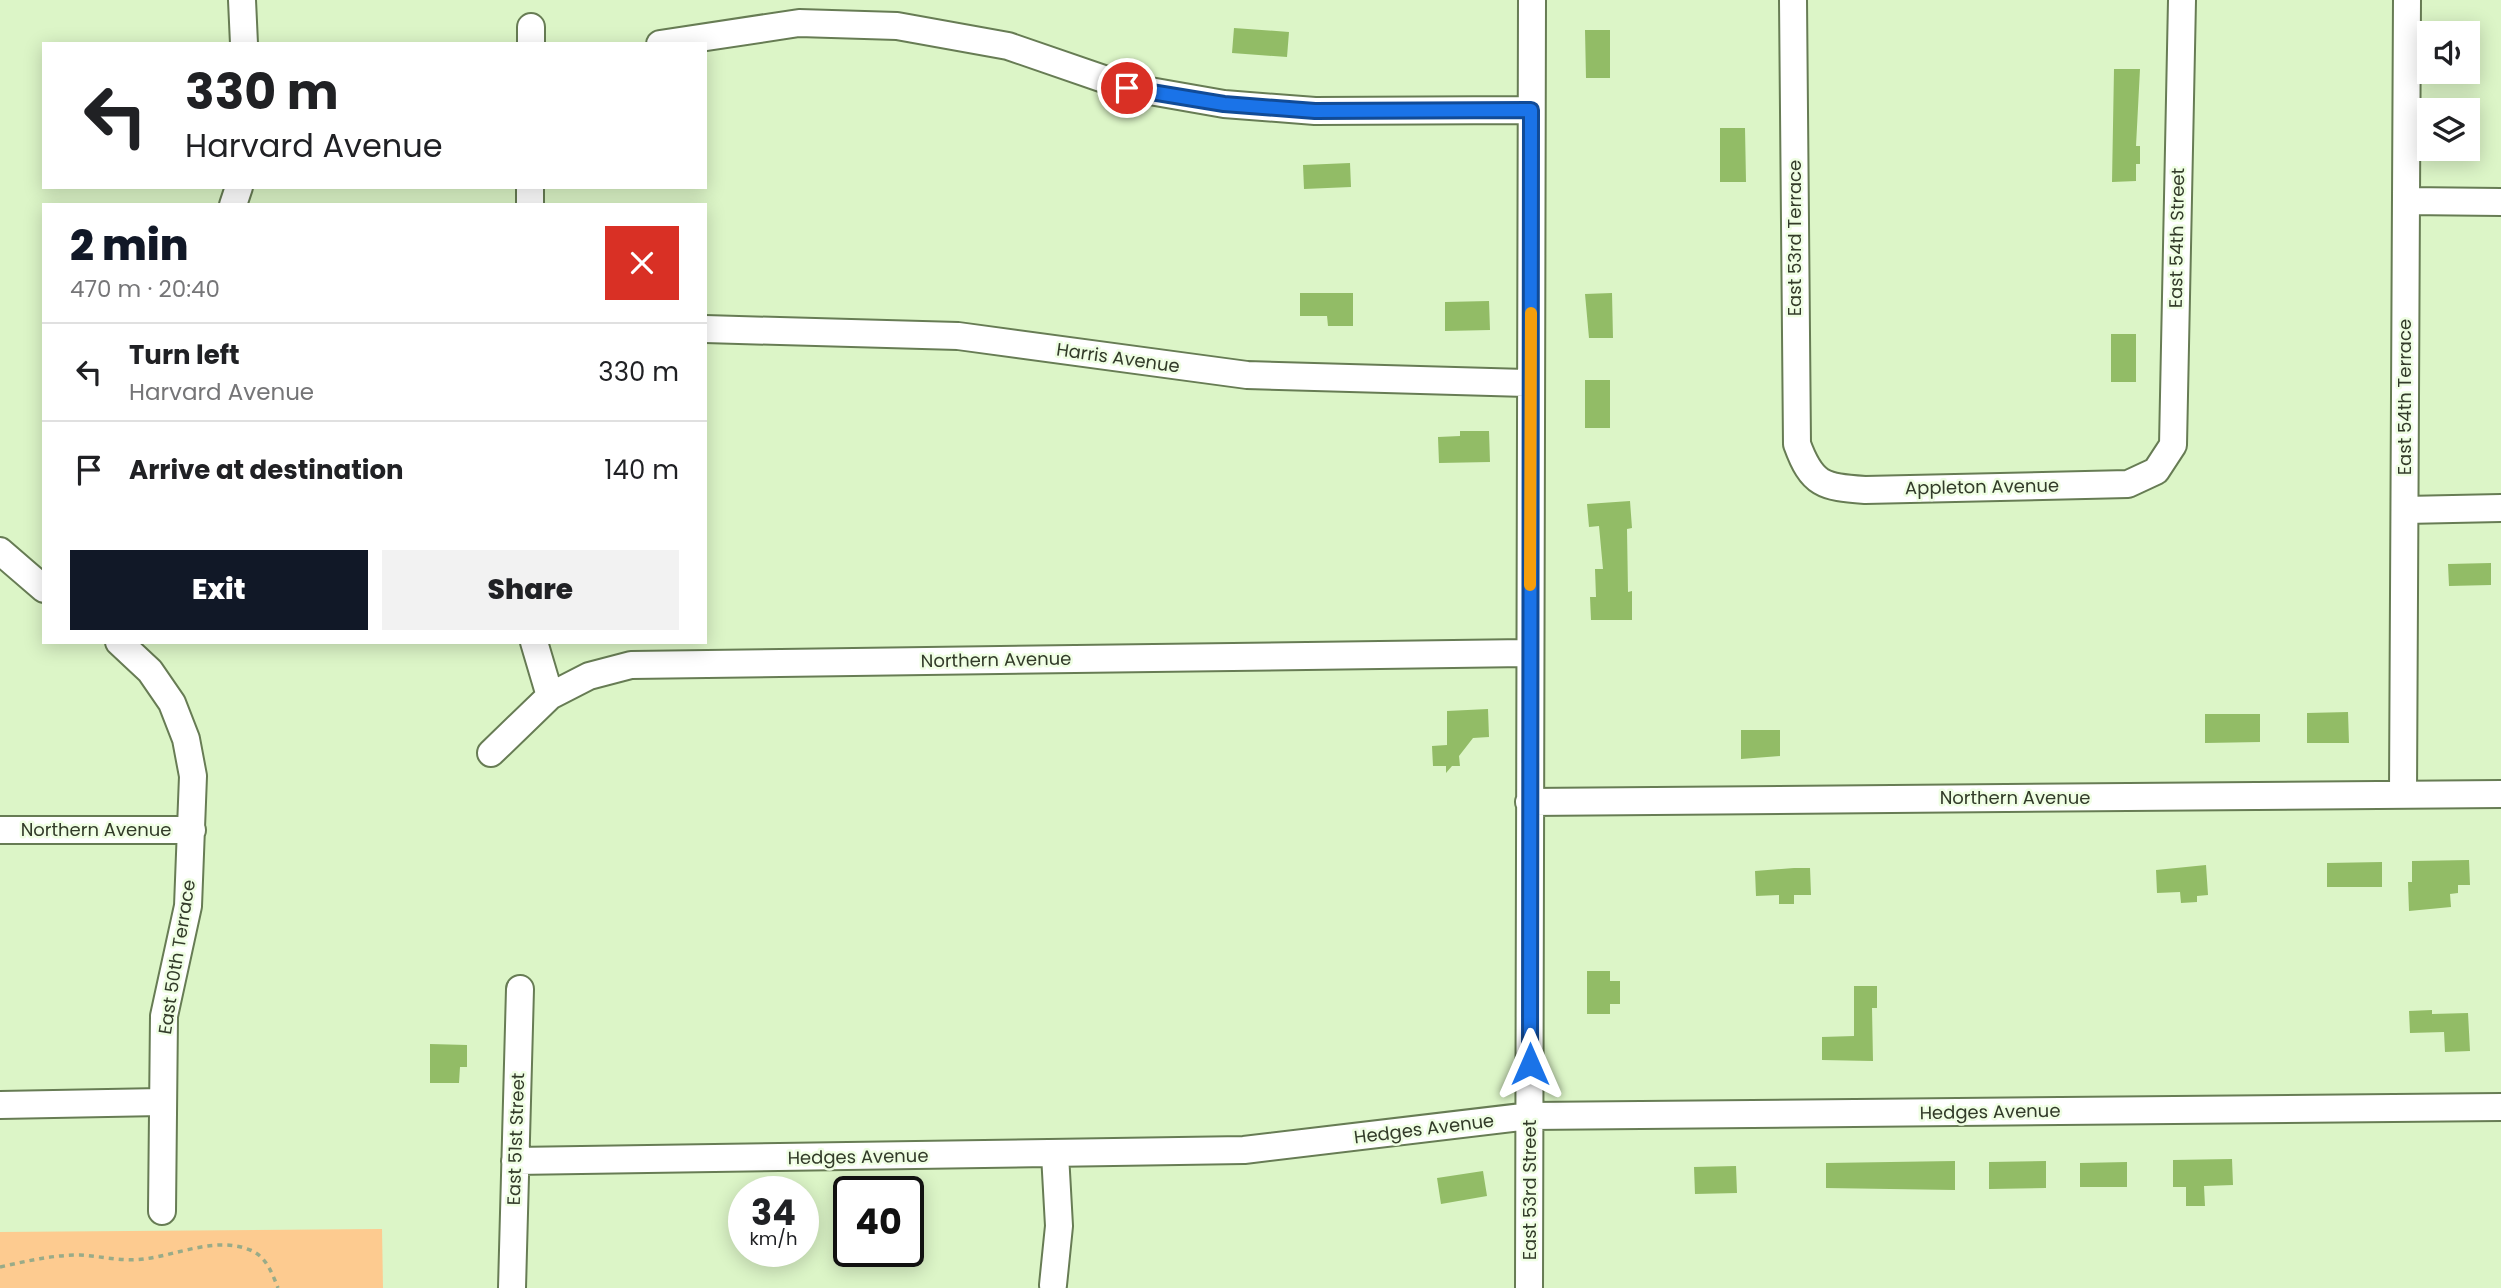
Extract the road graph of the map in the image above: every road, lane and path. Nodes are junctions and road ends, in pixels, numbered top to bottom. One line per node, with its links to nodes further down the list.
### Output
1 (242, 0): 6 (street)
2 (1532, 0): 8 (street, East 53rd Street)
3 (1794, 0): 14 (street, East 53rd Terrace)
4 (2182, 0): 13 (street, East 54th Street)
5 (2407, 0): 9 (street, East 54th Terrace)
6 (244, 42)
7 (673, 42): 8 (street)
8 (1531, 110): 12 (street, East 53rd Street)
9 (2407, 201): 10 (street); 16 (street, East 54th Terrace)
10 (2501, 202)
11 (707, 329): 12 (street, Harris Avenue)
12 (1530, 383): 21 (street, East 53rd Street)
13 (2156, 471): 14 (street, Appleton Avenue)
14 (1810, 472)
15 (2501, 508): 16 (street)
16 (2405, 510): 25 (street, East 54th Terrace)
17 (0, 551): 18 (street)
18 (42, 587)
19 (120, 644): 28 (street)
20 (535, 644): 22 (street)
21 (1530, 653): 22 (street, Northern Avenue); 26 (street, East 53rd Street)
22 (550, 696): 23 (street, Northern Avenue)
23 (491, 753)
24 (2501, 793): 25 (street, Northern Avenue)
25 (2403, 794): 26 (street, Northern Avenue)
26 (1529, 802): 33 (street, East 53rd Street)
27 (0, 830): 28 (street, Northern Avenue)
28 (192, 830): 30 (street, East 50th Terrace)
29 (520, 989): 35 (street, East 51st Street)
30 (161, 1102): 31 (street); 36 (street, East 50th Terrace)
31 (0, 1105)
32 (2501, 1107): 33 (street, Hedges Avenue)
33 (1530, 1116): 34 (street, Hedges Avenue); 41 (street, East 53rd Street)
34 (1055, 1154): 35 (street, Hedges Avenue); 38 (street)
35 (515, 1161): 40 (street, East 51st Street)
36 (162, 1211)
37 (0, 1267): 39 (path)
38 (1053, 1285)
39 (278, 1288)
40 (512, 1288)
41 (1530, 1288)

